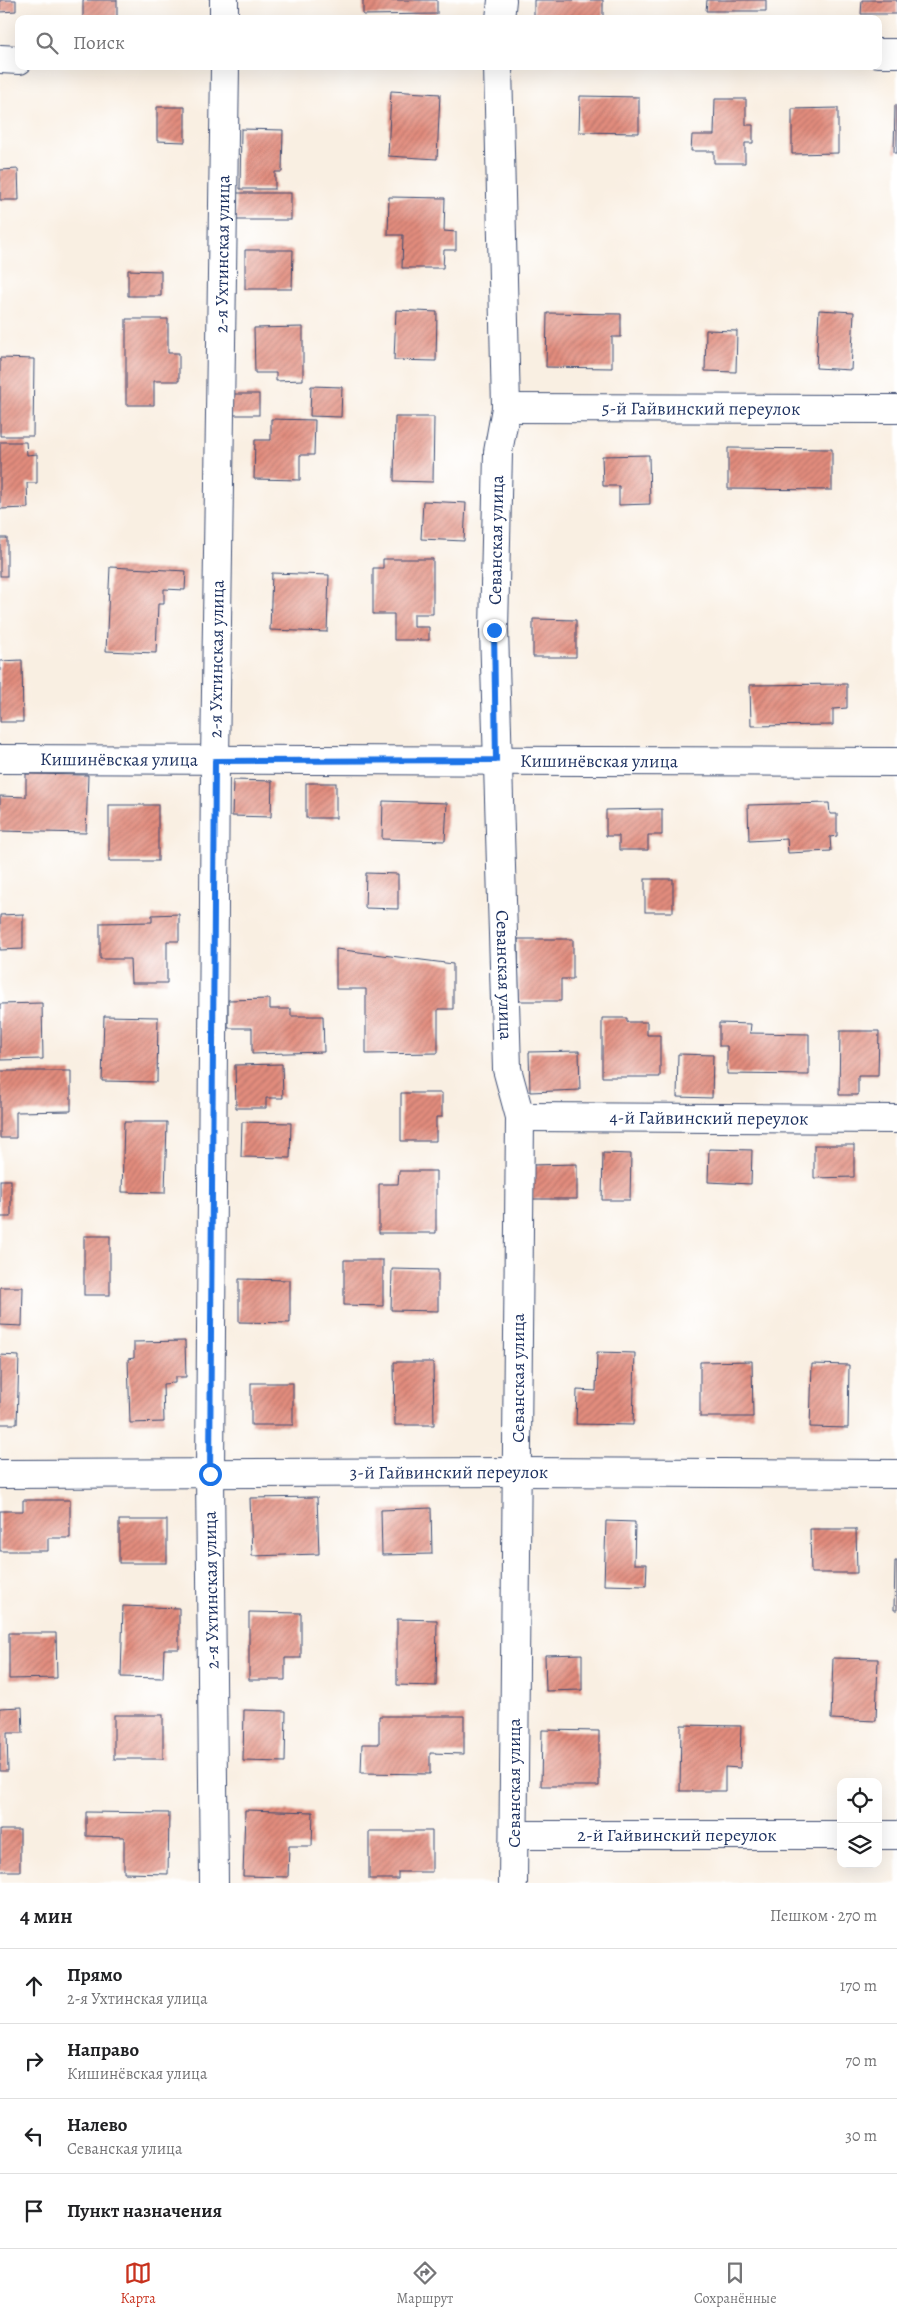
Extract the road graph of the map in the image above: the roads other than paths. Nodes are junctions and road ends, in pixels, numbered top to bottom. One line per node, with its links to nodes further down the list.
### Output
1 (224, 0): 3 (street)
2 (502, 0): 4 (street)
3 (224, 15)
4 (500, 15)
5 (882, 53): 6 (street)
6 (897, 53)
7 (0, 59): 8 (street)
8 (15, 60)
9 (225, 70): 15 (street, 2-я Ухтинская улица)
10 (498, 70): 11 (street, Севанская улица)
11 (506, 408): 12 (street, 5-й Гайвинский переулок); 14 (street, Севанская улица)
12 (897, 409)
13 (0, 760): 15 (street, Кишинёвская улица)
14 (496, 760): 15 (street, Кишинёвская улица); 16 (street, Кишинёвская улица); 17 (street, Севанская улица)
15 (215, 761): 21 (street, 2-я Ухтинская улица)
16 (897, 762)
17 (520, 1117): 18 (street, 4-й Гайвинский переулок); 19 (street, Севанская улица)
18 (897, 1120)
19 (517, 1472): 21 (street, 3-й Гайвинский переулок); 22 (street, 3-й Гайвинский переулок); 23 (street, Севанская улица)
20 (0, 1474): 21 (street, 3-й Гайвинский переулок)
21 (210, 1474): 27 (street, 2-я Ухтинская улица)
22 (897, 1474)
23 (515, 1835): 24 (street, 2-й Гайвинский переулок); 28 (street, Севанская улица)
24 (837, 1835)
25 (882, 1835): 26 (street)
26 (897, 1835)
27 (214, 1883)
28 (513, 1883)

